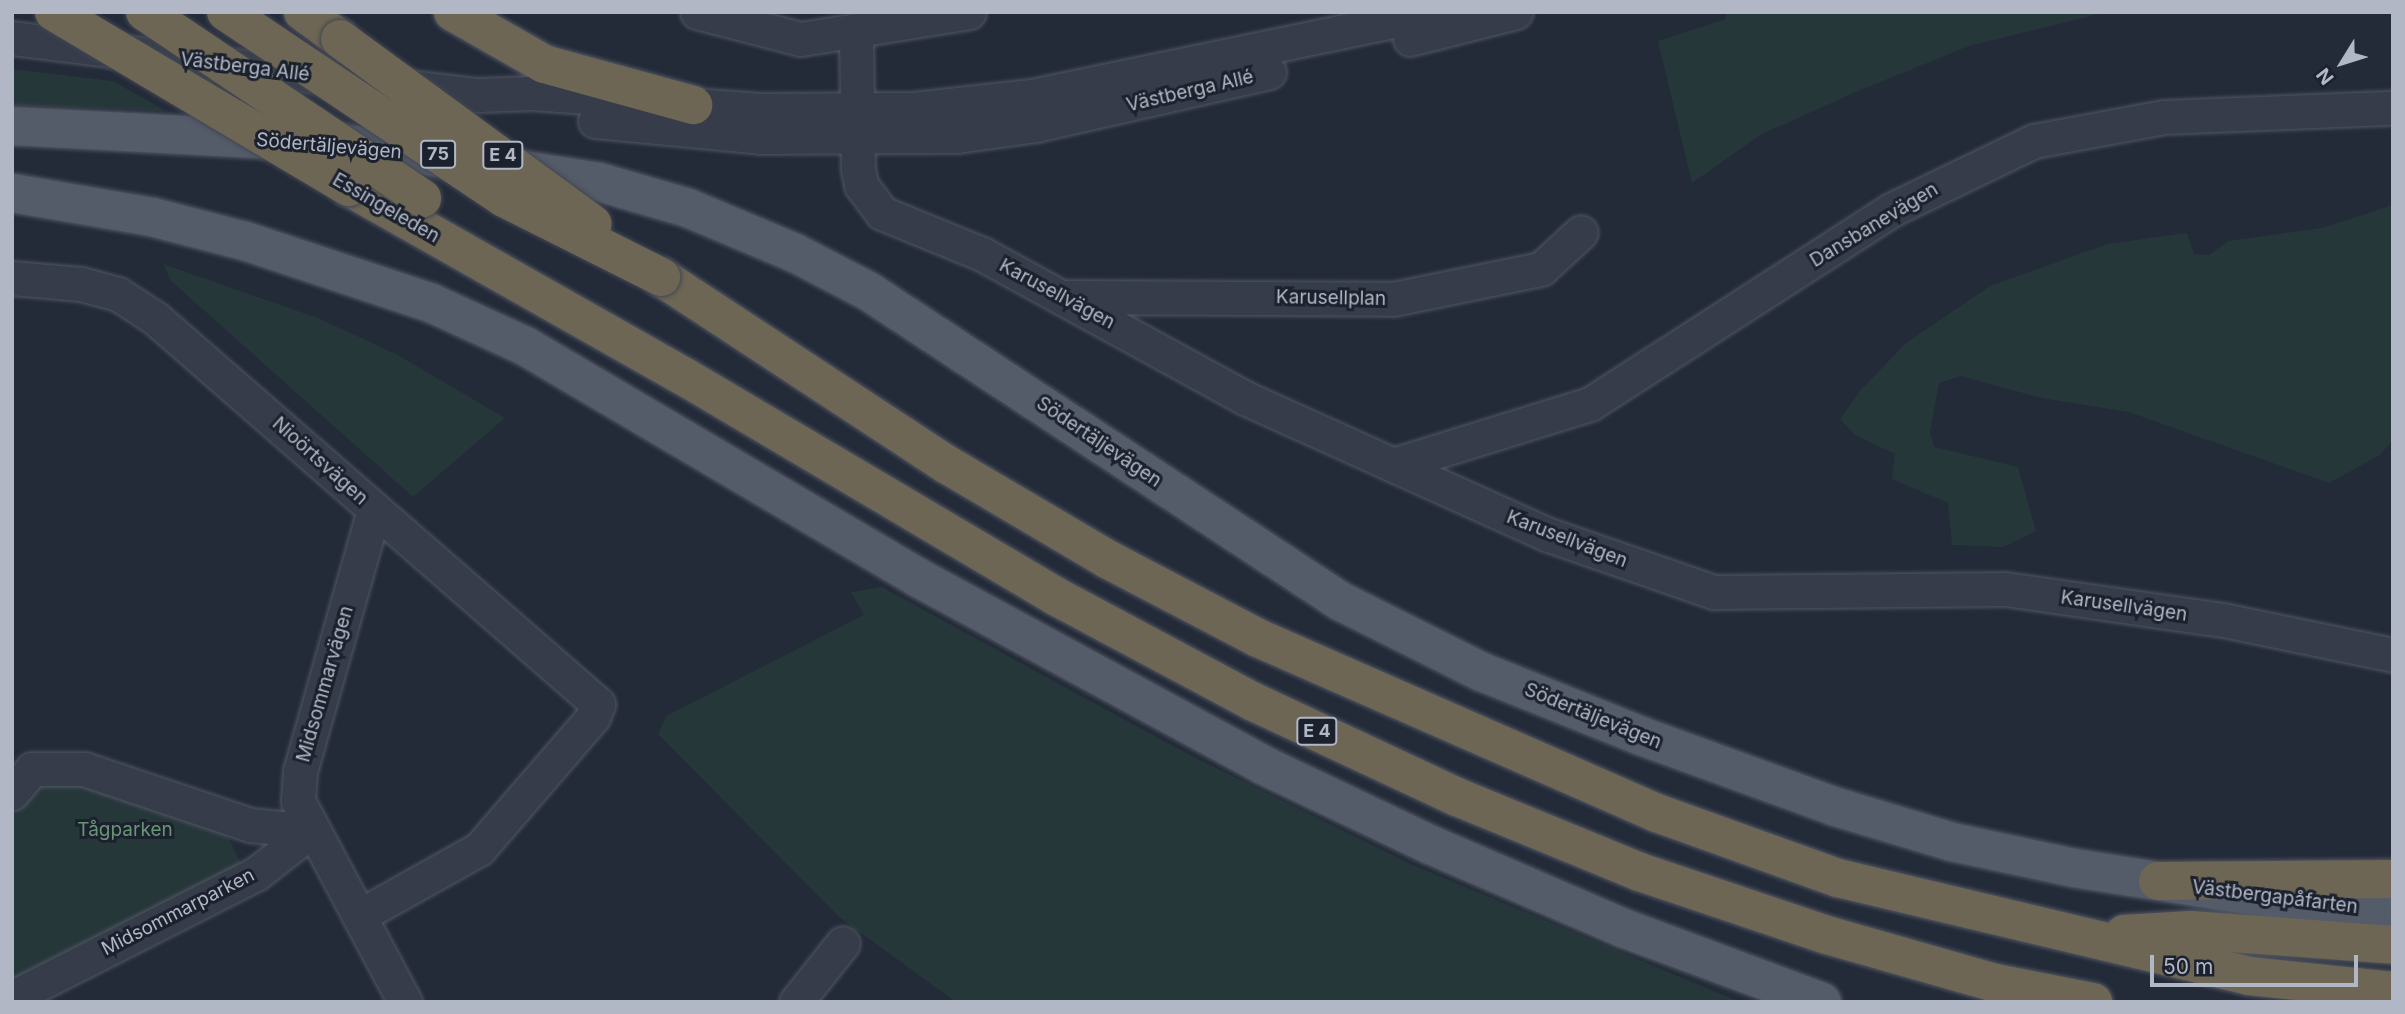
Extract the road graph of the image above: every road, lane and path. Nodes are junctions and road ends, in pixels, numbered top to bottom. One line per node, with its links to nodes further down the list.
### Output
1 (54, 12): 22 (highway, Essingeleden / E 4, bridge)
2 (145, 12): 22 (highway, 75, bridge)
3 (226, 12): 19 (highway, 75, bridge)
4 (303, 12): 19 (highway, E 4, bridge)
5 (453, 12): 13 (highway)
6 (697, 12): 10 (street)
7 (969, 12): 10 (street)
8 (1516, 12): 9 (street, Västberga Allé)
9 (1442, 18): 15 (street, Västberga Allé)
10 (856, 32): 15 (street)
11 (12, 38): 12 (street, Västberga Allé)
12 (477, 95): 13 (street, Västberga Allé); 15 (street, Västberga Allé)
13 (693, 105): 15 (street, Västberga Allé)
14 (2393, 108): 23 (street, Dansbanevägen)
15 (859, 125): 21 (street, Karusellvägen)
16 (12, 126): 29 (main road, Södertäljevägen)
17 (12, 193): 40 (main road)
18 (1581, 232): 21 (street, Karusellplan)
19 (661, 277): 32 (highway, E 4)
20 (12, 278): 24 (street, Nioörtsvägen)
21 (1063, 297): 23 (street, Karusellvägen)
22 (685, 377): 35 (highway, E 4)
23 (1393, 465): 25 (street, Karusellvägen)
24 (374, 510): 27 (street, Midsommarvägen); 31 (street, Nioörtsvägen)
25 (2393, 655)
26 (12, 793): 27 (street)
27 (311, 831): 31 (street, Midsommarvägen); 37 (street, Midsommarparken)
28 (2393, 879): 29 (highway)
29 (2158, 881): 30 (main road, Västbergapåfarten)
30 (2393, 909)
31 (359, 916): 38 (street, Midsommarvägen)
32 (2080, 936): 34 (highway); 36 (highway, E 4)
33 (843, 943): 39 (street)
34 (2393, 945)
35 (1995, 983): 41 (highway, E 4); 42 (highway, E 4)
36 (2393, 991)
37 (20, 998)
38 (404, 1002)
39 (796, 1002)
40 (1822, 1002)
41 (2043, 1002)
42 (2093, 1002)

